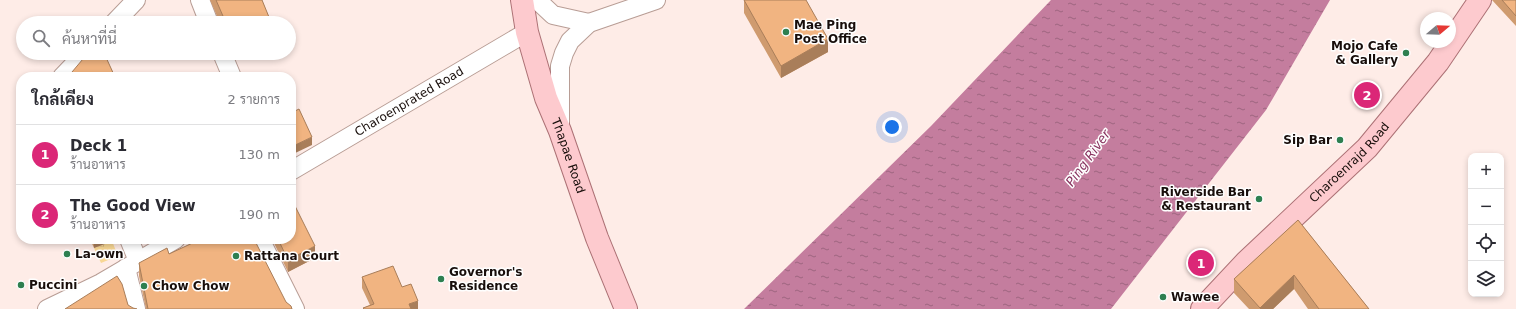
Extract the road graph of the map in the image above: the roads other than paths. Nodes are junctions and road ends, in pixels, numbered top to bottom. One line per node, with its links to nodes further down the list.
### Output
1 (136, 0): 7 (street)
2 (200, 0): 8 (street)
3 (522, 0): 10 (main road, Thapae Road)
4 (537, 0): 9 (street)
5 (656, 0): 9 (street)
6 (1480, 0): 25 (main road, Charoenrajd Road)
7 (121, 16)
8 (206, 16)
9 (589, 23): 15 (street)
10 (527, 32): 15 (main road, Thapae Road); 16 (street, Charoenprated Road)
11 (78, 60): 13 (street)
12 (225, 60): 14 (street)
13 (67, 72)
14 (230, 72)
15 (560, 131): 24 (main road, Thapae Road)
16 (296, 168)
17 (130, 244): 20 (street)
18 (167, 244): 20 (street)
19 (262, 244): 23 (street)
20 (132, 264): 21 (street); 22 (street)
21 (47, 309)
22 (136, 309)
23 (295, 309)
24 (626, 309)
25 (1202, 309)

